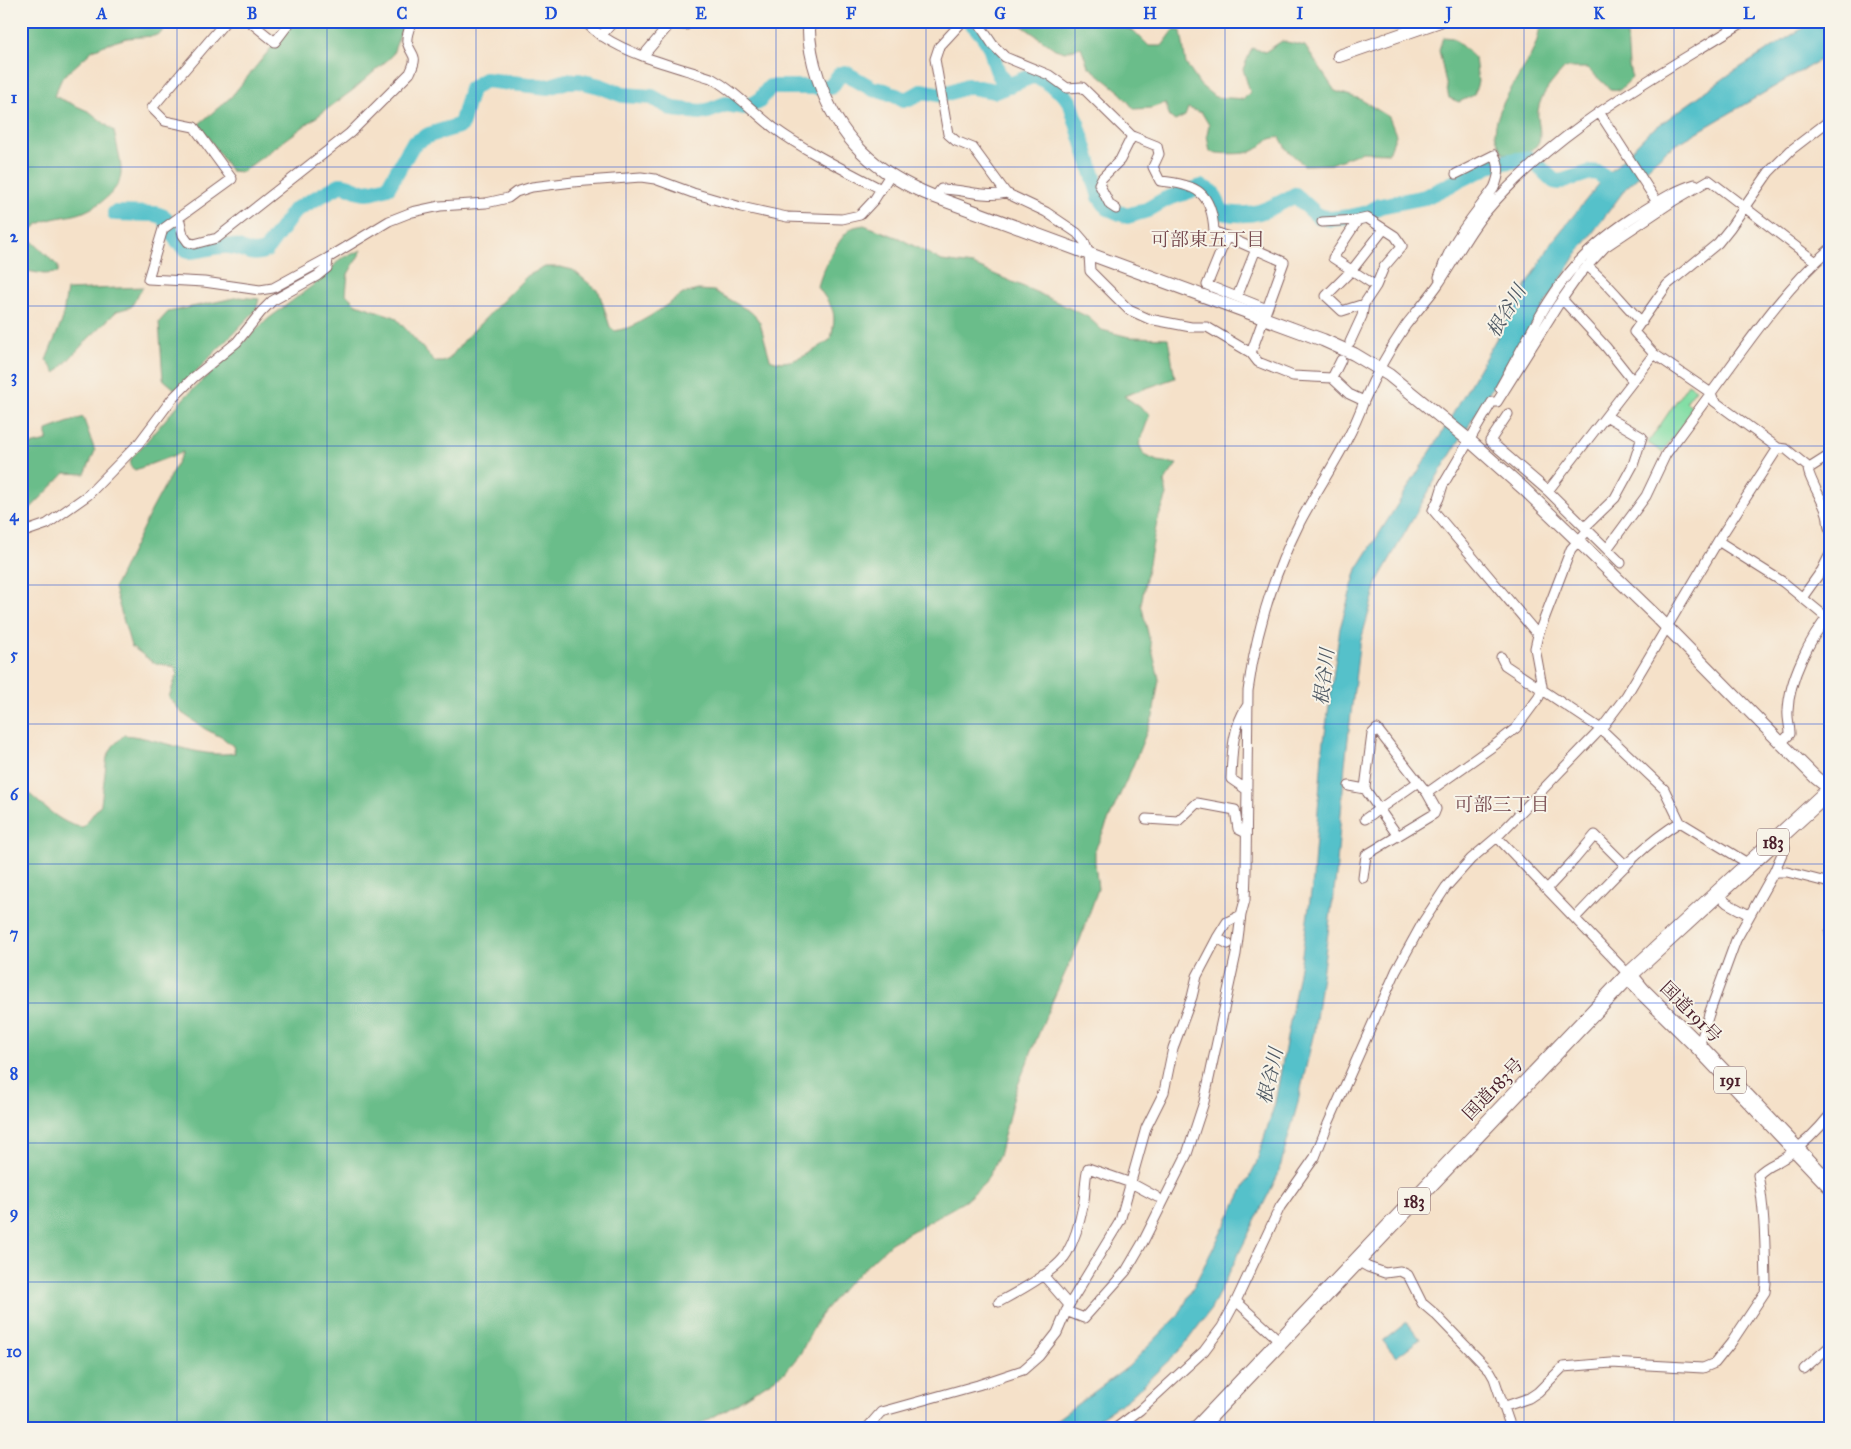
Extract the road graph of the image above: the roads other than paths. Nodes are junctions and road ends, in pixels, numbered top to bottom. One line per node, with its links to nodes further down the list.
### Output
1 (226, 21): 29 (street)
2 (249, 21): 3 (street)
3 (291, 21)
4 (412, 21): 29 (street)
5 (584, 21): 13 (street)
6 (614, 21): 13 (street)
7 (690, 21): 14 (street)
8 (963, 21): 23 (street)
9 (977, 21): 18 (street)
10 (1440, 21): 15 (street)
11 (1745, 21): 16 (street)
12 (809, 24): 20 (street)
13 (601, 36): 14 (street)
14 (642, 56): 22 (street)
15 (1339, 56)
16 (1601, 114): 25 (street); 41 (street)
17 (1830, 120): 26 (street)
18 (1132, 136): 27 (street); 32 (street)
19 (1456, 174): 41 (street)
20 (890, 175): 22 (street); 24 (street)
21 (1709, 180): 25 (street); 26 (street); 38 (street)
22 (880, 189): 36 (street)
23 (1006, 193): 24 (street); 35 (street)
24 (935, 197): 35 (street)
25 (1655, 199): 56 (street)
26 (1745, 208): 37 (street); 46 (street)
27 (1116, 209)
28 (1358, 220): 30 (street); 31 (street); 39 (street)
29 (173, 221): 36 (street)
30 (1322, 222)
31 (1384, 229): 39 (street); 40 (street)
32 (1226, 236): 33 (street); 42 (street)
33 (1256, 249): 42 (street); 45 (street)
34 (1830, 249): 37 (street)
35 (1089, 254): 45 (street); 48 (street)
36 (328, 258): 66 (street)
37 (1816, 262): 54 (street)
38 (1587, 266): 43 (street); 46 (street)
39 (1352, 270): 40 (street); 44 (street)
40 (1376, 286): 44 (street)
41 (1436, 288): 51 (street)
42 (1237, 297): 45 (street)
43 (1562, 299): 53 (street); 56 (street)
44 (1364, 304): 47 (street)
45 (1265, 313): 48 (street); 51 (street)
46 (1642, 322): 49 (street)
47 (1350, 342)
48 (1251, 352): 52 (street)
49 (1654, 354): 53 (street); 54 (street)
50 (1341, 360): 52 (street)
51 (1378, 368): 55 (street); 59 (street)
52 (1332, 378): 55 (street)
53 (1633, 381): 58 (street)
54 (1711, 393): 60 (street); 69 (street)
55 (1364, 401): 78 (street)
56 (1492, 402): 59 (street)
57 (1508, 414): 63 (street)
58 (1606, 416): 63 (street); 64 (street)
59 (1467, 439): 67 (street); 75 (street)
60 (1778, 448): 62 (street); 68 (street)
61 (1830, 455): 62 (street)
62 (1808, 467): 65 (street)
63 (1548, 491): 64 (street)
64 (1586, 528): 67 (street); 69 (street)
65 (1830, 530)
66 (21, 533)
67 (1577, 540): 74 (street); 75 (street)
68 (1718, 541): 72 (street); 74 (street)
69 (1607, 549): 71 (street)
70 (1830, 554): 72 (street)
71 (1621, 563)
72 (1802, 598): 73 (street)
73 (1828, 616): 80 (street)
74 (1667, 626): 79 (street); 80 (street)
75 (1538, 635): 77 (street)
76 (1501, 657): 77 (street)
77 (1541, 690): 79 (street); 86 (street)
78 (1248, 705): 84 (street); 84 (street)
79 (1601, 729): 90 (street); 93 (street)
80 (1781, 743): 85 (street)
81 (1418, 782): 83 (street); 86 (street); 87 (street)
82 (1349, 786): 83 (street)
83 (1365, 788): 87 (street)
84 (1246, 790): 91 (street)
85 (1830, 790): 94 (highway, 国道183号 / 183)
86 (1427, 793): 92 (street)
87 (1379, 809): 89 (street); 92 (street)
88 (1146, 819): 91 (street)
89 (1365, 819)
90 (1680, 822): 95 (street); 96 (street)
91 (1246, 833): 103 (street)
92 (1398, 836): 98 (street)
93 (1497, 837): 100 (street); 116 (street)
94 (1779, 837): 95 (highway, 国道183号 / 183); 97 (street)
95 (1749, 864): 101 (highway, 国道183号 / 183)
96 (1626, 866): 100 (street); 104 (street)
97 (1774, 872): 99 (street); 102 (street)
98 (1363, 878)
99 (1830, 883)
100 (1547, 888): 104 (street)
101 (1717, 894): 102 (street); 107 (highway, 国道183号 / 183)
102 (1749, 915): 108 (street)
103 (1241, 916): 105 (street); 118 (street)
104 (1576, 918): 107 (street)
105 (1216, 938): 106 (street); 111 (street)
106 (1228, 944)
107 (1629, 975): 108 (highway, 国道191号 / 191); 114 (highway, 国道183号 / 183)
108 (1699, 1047): 110 (highway, 国道191号 / 191)
109 (1830, 1115): 110 (street)
110 (1795, 1149): 112 (highway, 国道191号 / 191); 122 (street)
111 (1131, 1183): 113 (street); 115 (street); 118 (street)
112 (1830, 1185)
113 (1157, 1197)
114 (1357, 1261): 119 (highway, 国道183号 / 183); 122 (street)
115 (1043, 1275): 117 (street); 118 (street)
116 (1236, 1301): 119 (street); 124 (street)
117 (999, 1302)
118 (1068, 1308): 123 (street)
119 (1280, 1341): 125 (highway, 国道183号 / 183)
120 (1830, 1346): 121 (street)
121 (1804, 1369)
122 (1503, 1407): 126 (street)
123 (867, 1428)
124 (1116, 1428)
125 (1198, 1428)
126 (1511, 1428)

